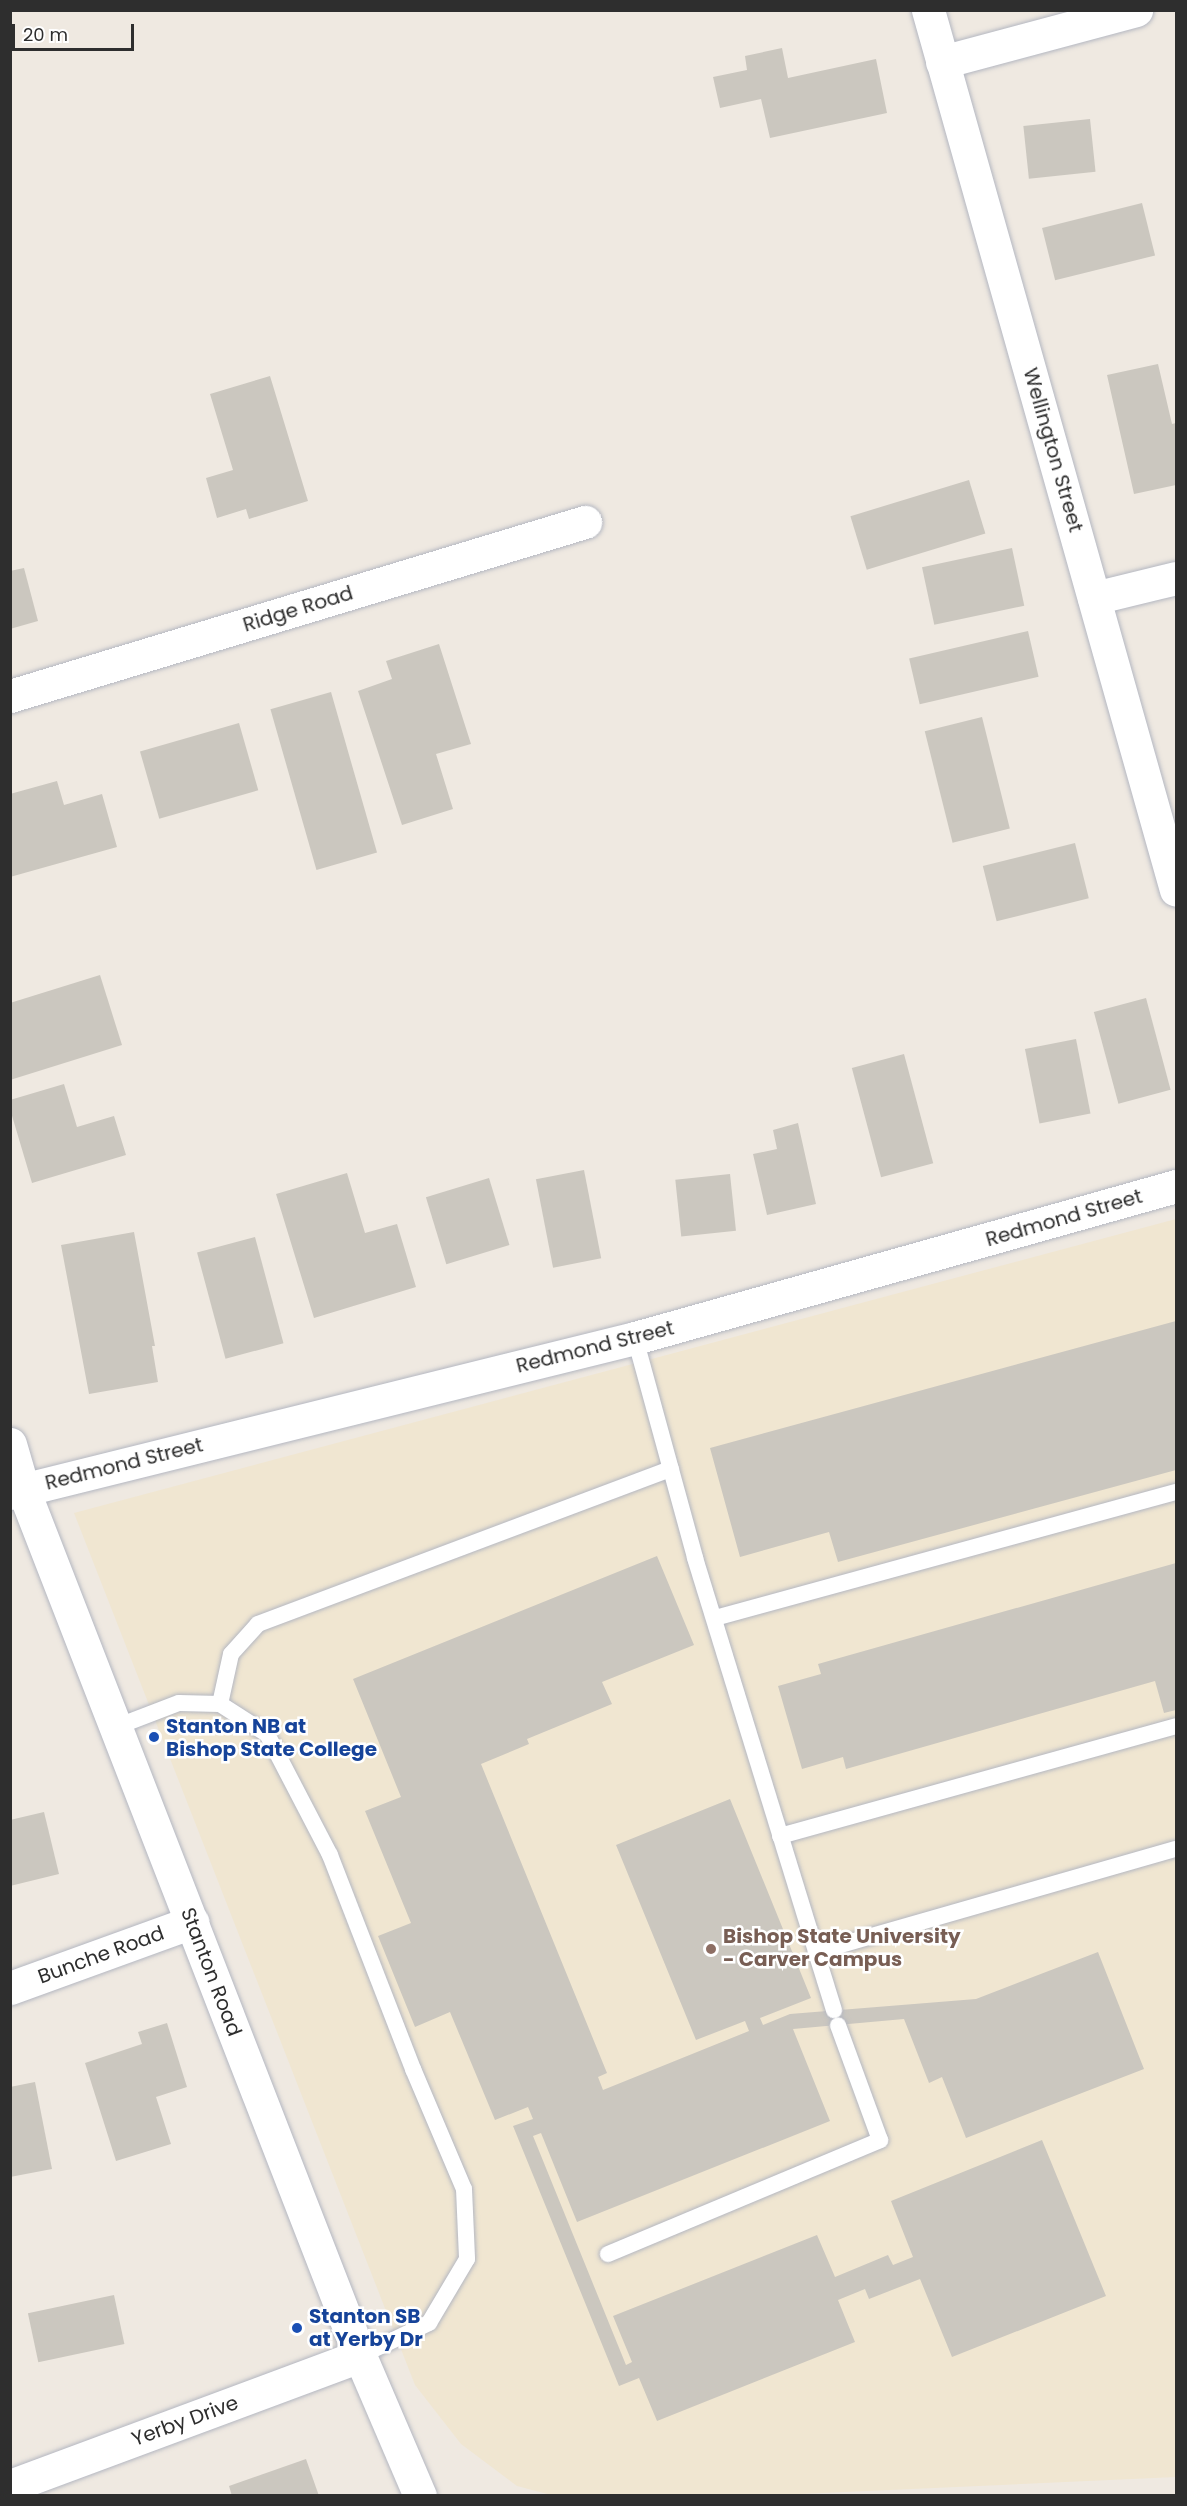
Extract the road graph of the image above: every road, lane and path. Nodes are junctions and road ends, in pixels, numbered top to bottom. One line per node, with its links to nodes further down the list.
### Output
1 (928, 10): 3 (street, Wellington Street)
2 (1136, 10): 3 (street)
3 (942, 62): 6 (street, Wellington Street)
4 (585, 522): 7 (street, Ridge Road)
5 (1176, 578): 6 (street)
6 (1094, 598): 8 (street, Wellington Street)
7 (10, 696)
8 (1176, 890)
9 (1176, 1186): 10 (street, Redmond Street)
10 (634, 1338): 12 (lane); 13 (street, Redmond Street)
11 (10, 1444): 13 (street, Stanton Road)
12 (671, 1470): 15 (lane); 16 (lane)
13 (17, 1491): 18 (street, Stanton Road)
14 (1176, 1492): 15 (lane)
15 (715, 1618): 19 (lane)
16 (220, 1704): 18 (lane); 25 (lane)
17 (1176, 1726): 19 (lane)
18 (116, 1727): 21 (street, Stanton Road)
19 (780, 1836): 22 (lane)
20 (1176, 1849): 22 (lane)
21 (192, 1922): 23 (street, Bunche Road); 25 (street, Stanton Road)
22 (816, 1952): 24 (lane)
23 (10, 1988)
24 (608, 2254)
25 (360, 2356): 26 (street, Yerby Drive); 27 (street, Stanton Road)
26 (10, 2486)
27 (420, 2496)

